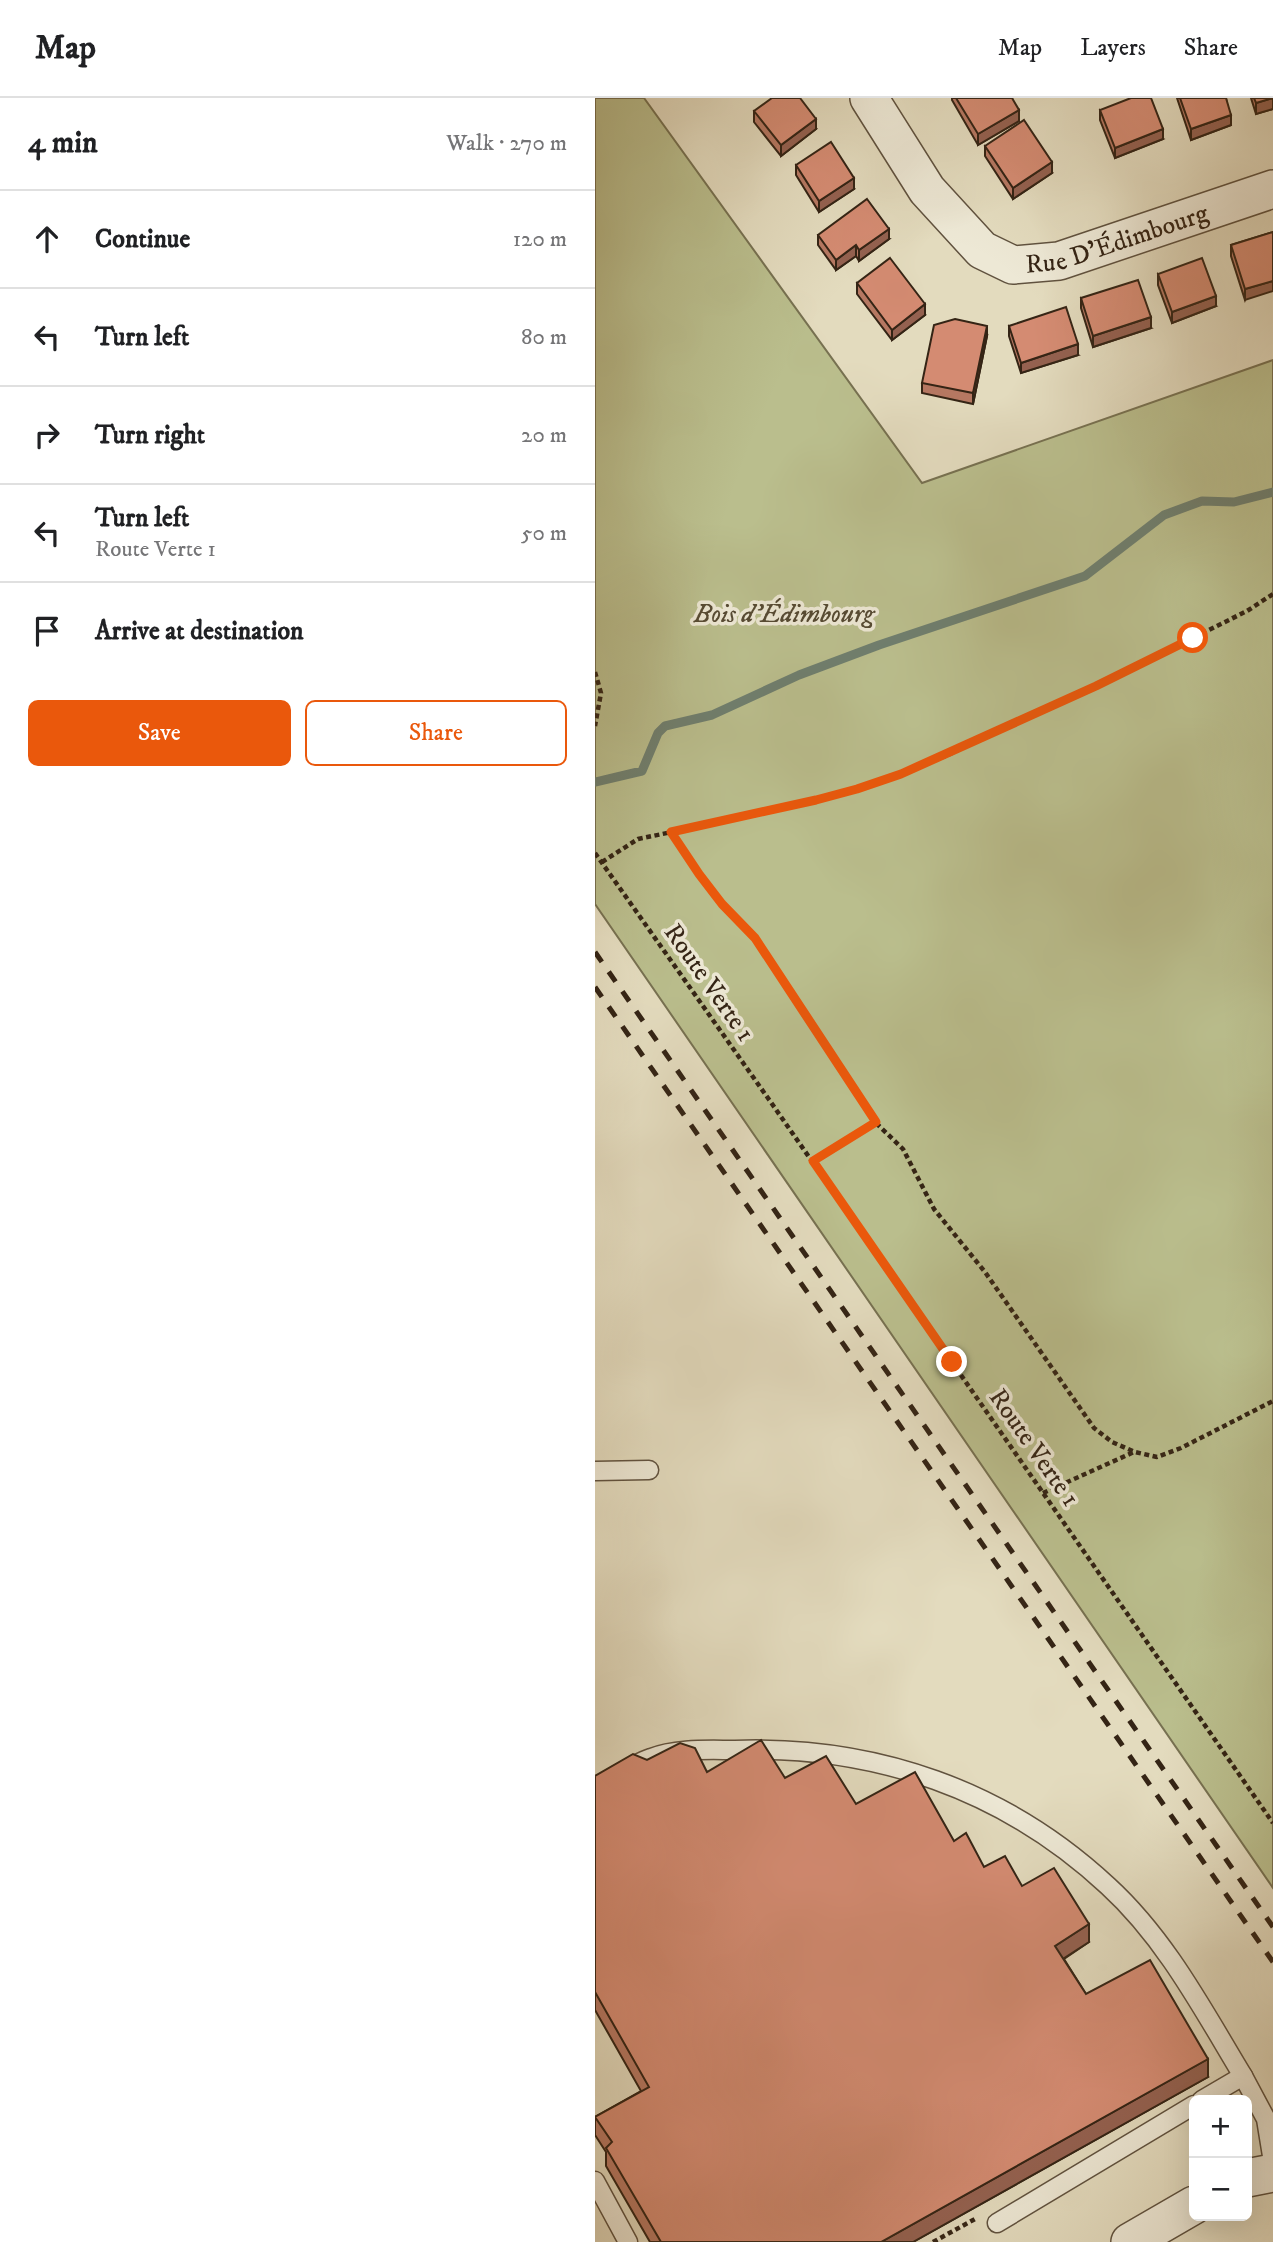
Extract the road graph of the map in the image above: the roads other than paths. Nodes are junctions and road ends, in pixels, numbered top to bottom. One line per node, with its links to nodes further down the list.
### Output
1 (869, 98): 2 (street, Rue D'Édimbourg)
2 (1273, 189)
3 (649, 1470): 4 (lane)
4 (595, 1471)
5 (595, 1788): 6 (lane)
6 (1243, 2076): 7 (lane); 9 (lane)
7 (1211, 2095)
8 (1189, 2108): 14 (lane)
9 (1273, 2162)
10 (1273, 2173): 11 (street)
11 (1252, 2177)
12 (595, 2181): 15 (lane)
13 (1189, 2207): 16 (street)
14 (997, 2223)
15 (628, 2242)
16 (1130, 2242)

